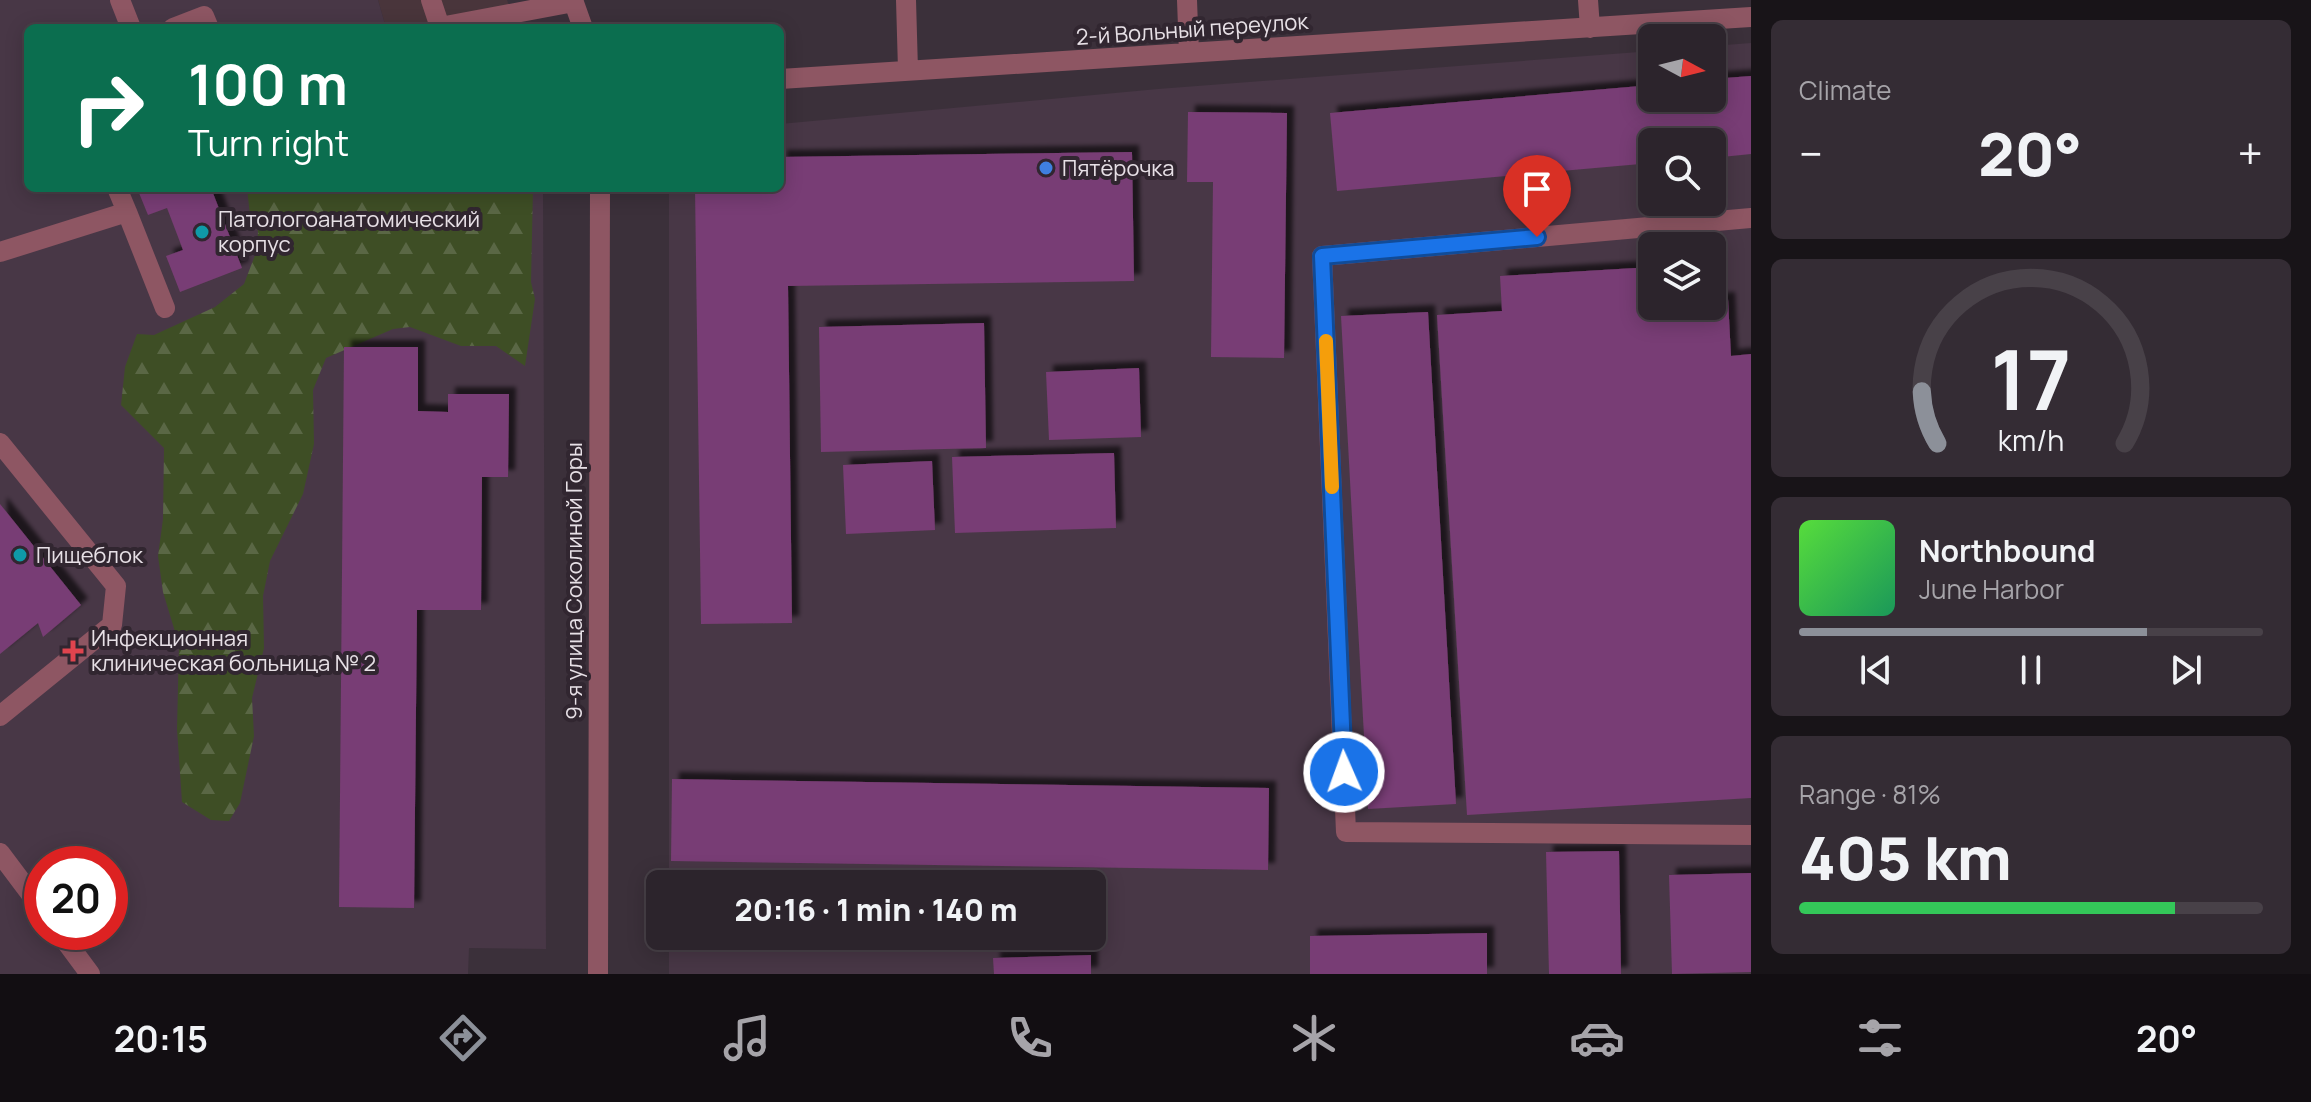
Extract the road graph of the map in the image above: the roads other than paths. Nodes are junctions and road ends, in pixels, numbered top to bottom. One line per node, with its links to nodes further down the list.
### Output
1 (120, 0): 8 (street)
2 (431, 0): 11 (street)
3 (906, 0): 16 (street)
4 (1187, 0): 15 (street)
5 (1588, 0): 14 (street)
6 (574, 1): 12 (street); 13 (street)
7 (1751, 17): 14 (street, 2-й Вольный переулок)
8 (129, 24)
9 (183, 24): 10 (street)
10 (207, 24)
11 (439, 24)
12 (455, 24)
13 (582, 24)
14 (1590, 28): 15 (street, 2-й Вольный переулок)
15 (1189, 53): 16 (street, 2-й Вольный переулок)
16 (908, 70): 17 (street, 2-й Вольный переулок)
17 (784, 79)
18 (119, 192): 20 (street)
19 (600, 192): 31 (street, 9-я улица Соколиной Горы)
20 (127, 212): 22 (street); 23 (street)
21 (1751, 218): 26 (street)
22 (0, 252)
23 (165, 308)
24 (0, 443): 25 (street)
25 (0, 716)
26 (1751, 835)
27 (0, 853): 28 (street)
28 (24, 885)
29 (72, 950): 30 (street)
30 (90, 974)
31 (598, 974)

